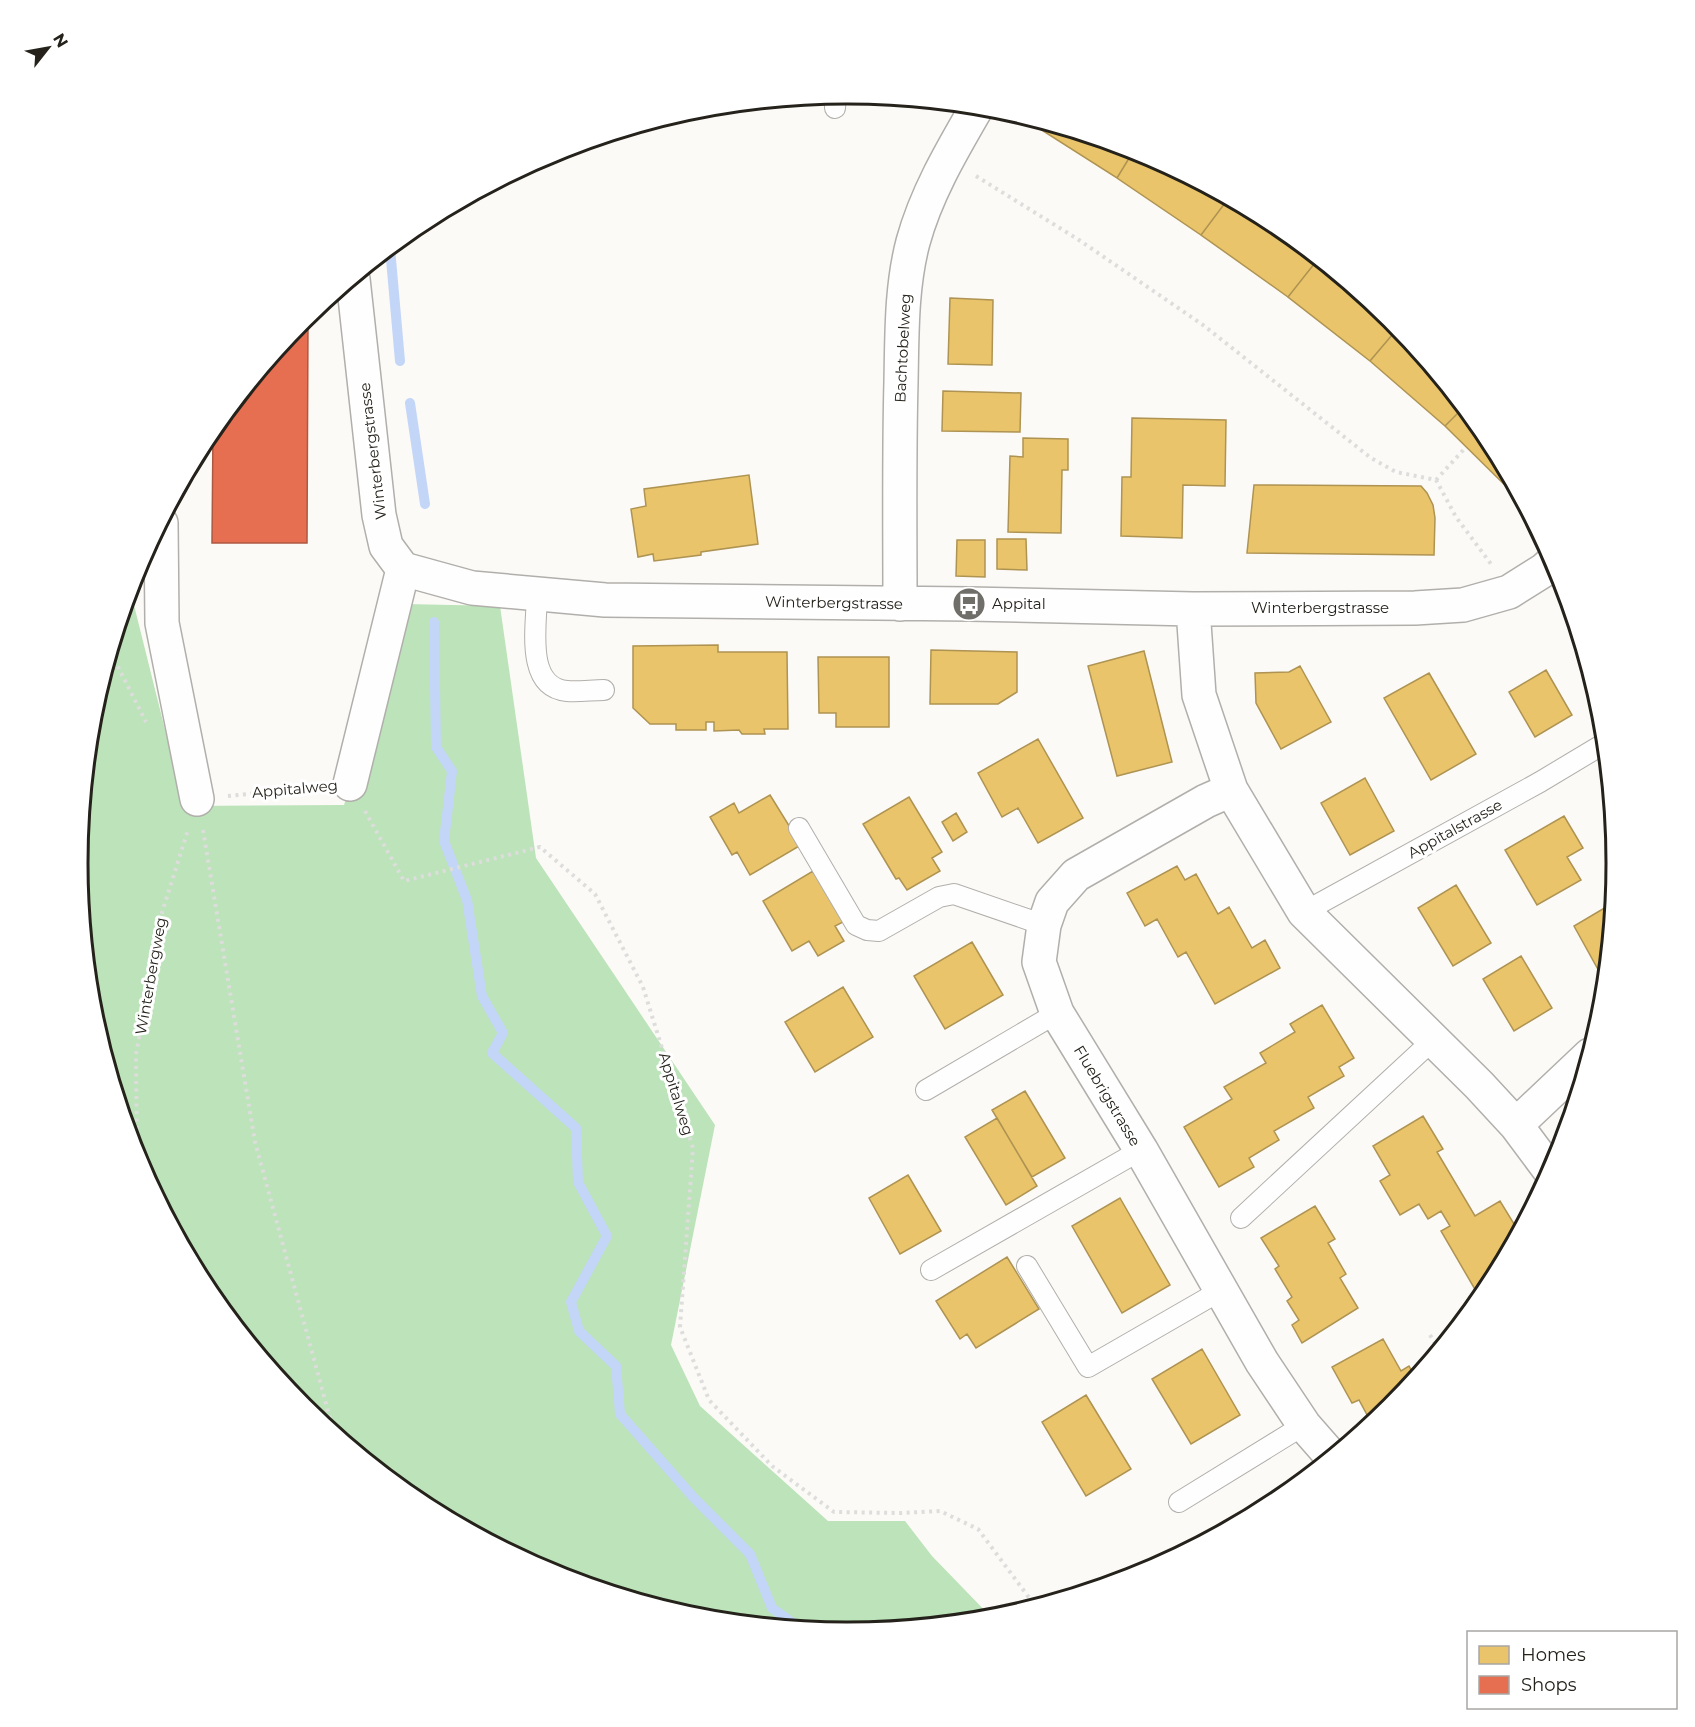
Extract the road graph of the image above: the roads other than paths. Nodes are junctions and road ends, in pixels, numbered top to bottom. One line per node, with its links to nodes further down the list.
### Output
1 (972, 115): 7 (street, Bachtobelweg)
2 (354, 287): 5 (street, Winterbergstrasse)
3 (161, 540): 13 (street)
4 (1547, 568): 8 (street, Winterbergstrasse)
5 (404, 569): 6 (street, Winterbergstrasse); 11 (street)
6 (537, 594): 7 (street, Winterbergstrasse); 9 (lane)
7 (900, 604): 8 (street, Winterbergstrasse)
8 (1192, 609): 12 (street)
9 (604, 690)
10 (1597, 748): 15 (lane, Appitalstrasse)
11 (350, 784)
12 (1231, 790): 15 (street); 16 (street, Fluebrigstrasse)
13 (197, 799)
14 (799, 828): 16 (lane)
15 (1304, 912): 18 (street)
16 (1044, 924): 17 (street, Fluebrigstrasse)
17 (1057, 1013): 20 (lane); 22 (street, Fluebrigstrasse)
18 (1433, 1040): 21 (street); 24 (lane)
19 (1579, 1065): 21 (street)
20 (926, 1090)
21 (1516, 1125): 23 (street)
22 (1141, 1150): 26 (lane); 27 (street, Fluebrigstrasse)
23 (1545, 1163)
24 (1241, 1218)
25 (1027, 1266): 27 (lane)
26 (931, 1270)
27 (1220, 1291): 28 (street, Fluebrigstrasse)
28 (1304, 1425): 29 (street, Fluebrigstrasse); 30 (lane)
29 (1328, 1451)
30 (1179, 1502)

